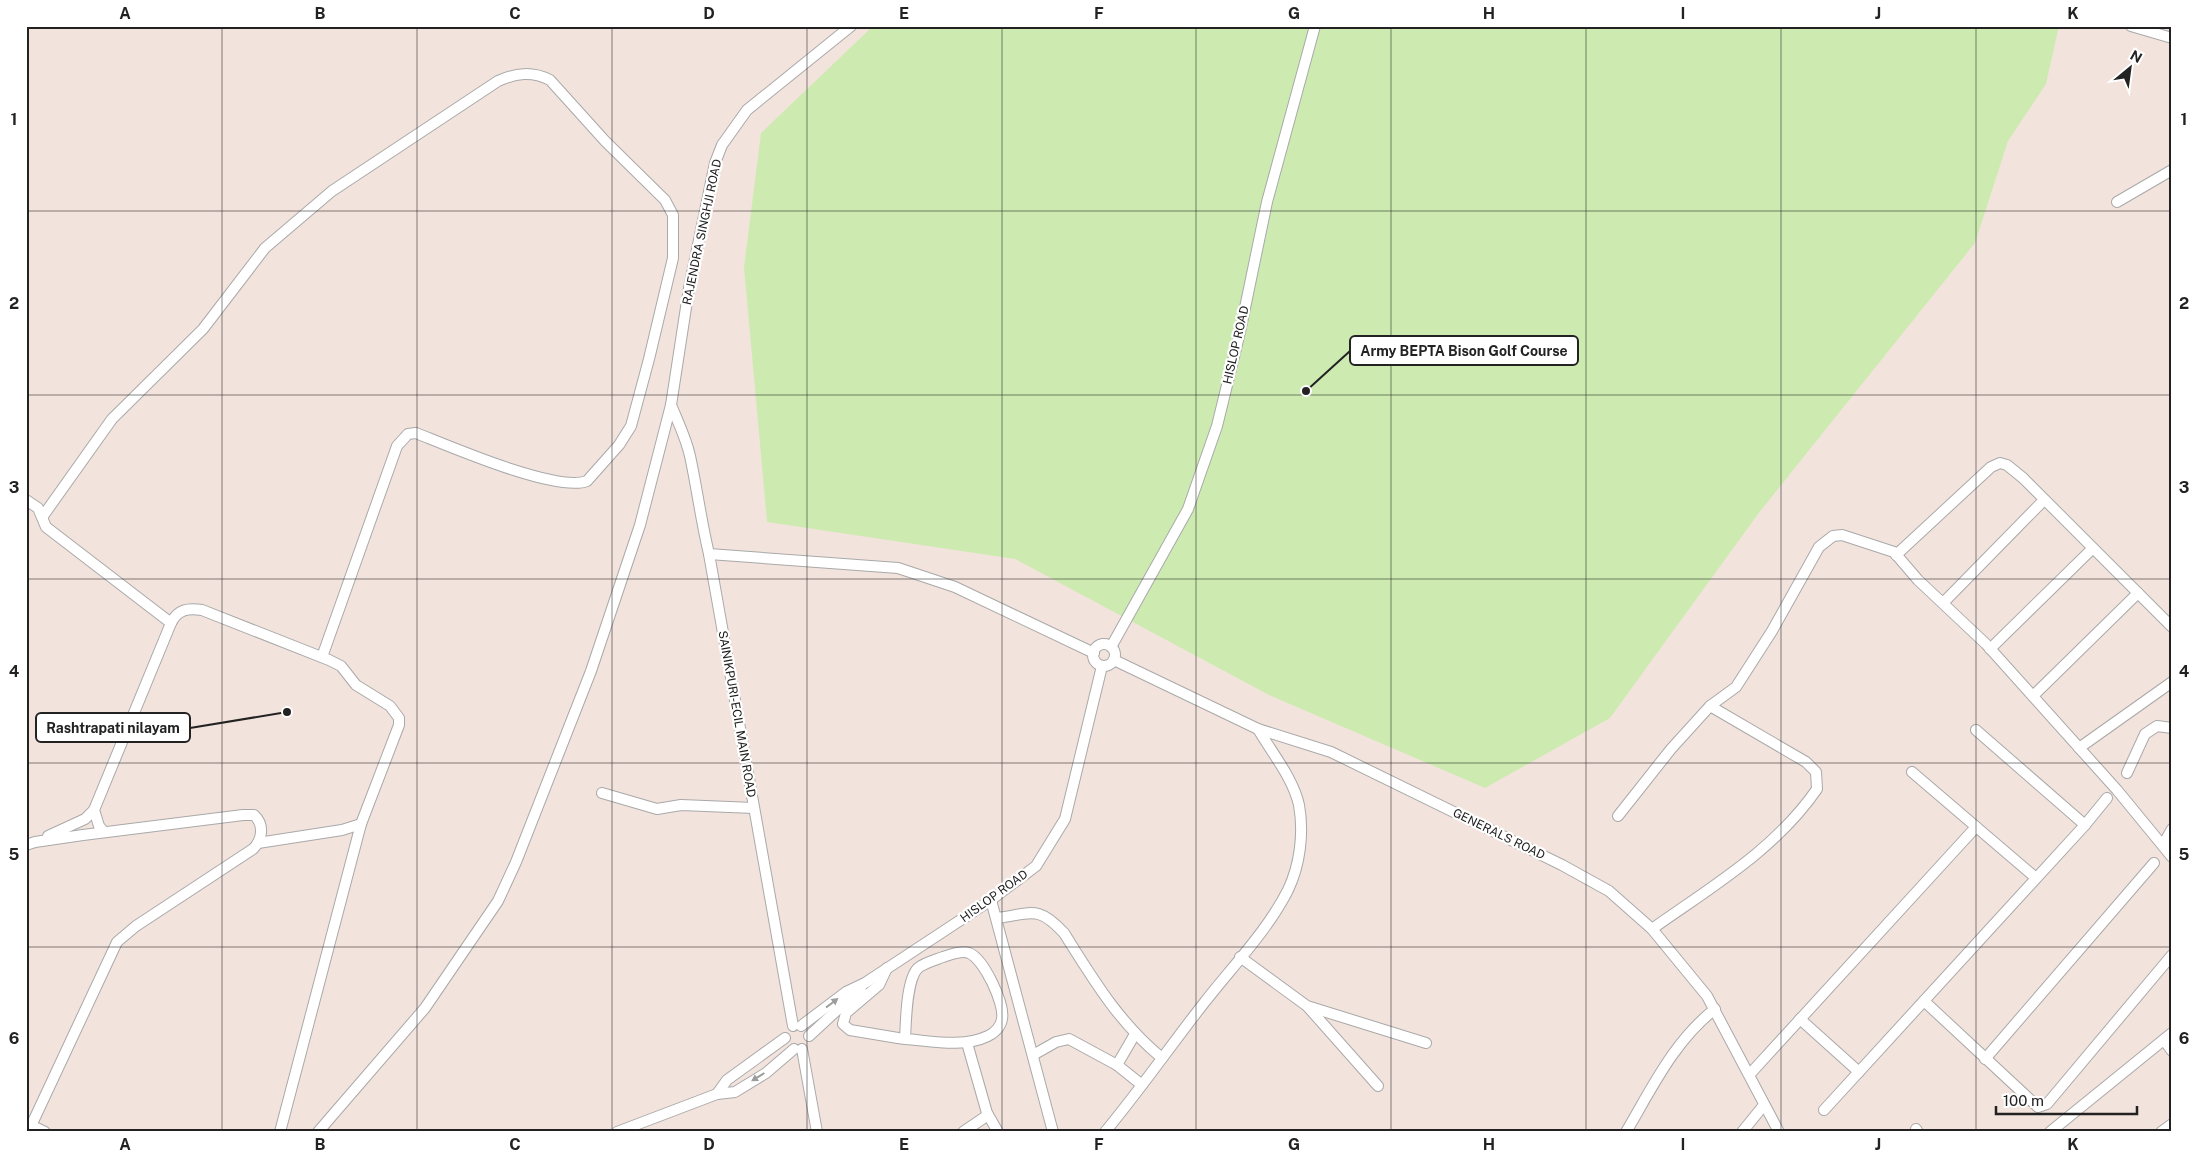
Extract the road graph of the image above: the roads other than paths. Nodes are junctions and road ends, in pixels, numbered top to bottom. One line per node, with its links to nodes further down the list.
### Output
1 (852, 26): 7 (street, RAJENDRA SINGHJI ROAD)
2 (1315, 26): 18 (street, HISLOP ROAD)
3 (2134, 27): 4 (street)
4 (2172, 38)
5 (2172, 170): 6 (street)
6 (2117, 202)
7 (671, 405): 12 (street, SAINIKPURI-ECIL MAIN ROAD); 86 (street, RAJENDRA SINGHJI ROAD)
8 (26, 500): 10 (street)
9 (2044, 500): 11 (street); 13 (street); 15 (street)
10 (43, 516): 16 (street); 21 (street)
11 (2092, 549): 14 (street); 19 (street)
12 (709, 554): 20 (street); 35 (street, SAINIKPURI-ECIL MAIN ROAD)
13 (1896, 555): 15 (street); 26 (street)
14 (2138, 593): 17 (street); 25 (street)
15 (1942, 603): 19 (street)
16 (171, 623): 21 (street); 36 (street)
17 (2172, 627)
18 (1111, 647): 20 (street); 22 (street)
19 (1990, 648): 25 (street)
20 (1094, 653): 23 (street)
21 (322, 657): 38 (street)
22 (1114, 660): 23 (street); 28 (street, GENERALS ROAD)
23 (1102, 666): 49 (street, HISLOP ROAD)
24 (2172, 682): 30 (street)
25 (2033, 696): 30 (street)
26 (1710, 706): 37 (street); 51 (street)
27 (2172, 728): 32 (street)
28 (1258, 729): 51 (street, GENERALS ROAD); 53 (street)
29 (1976, 730): 39 (street)
30 (2079, 748): 45 (street)
31 (1912, 772): 40 (street)
32 (2127, 773)
33 (602, 793): 35 (street)
34 (2107, 798): 39 (street)
35 (754, 808): 60 (street, SAINIKPURI-ECIL MAIN ROAD)
36 (94, 810): 42 (street); 43 (street)
37 (1618, 816)
38 (361, 824): 44 (street); 85 (street)
39 (2085, 825): 48 (street)
40 (1976, 828): 48 (street); 59 (street)
41 (2172, 829): 45 (street)
42 (104, 832): 43 (street); 44 (street)
43 (31, 843)
44 (258, 843): 83 (street)
45 (2163, 845): 46 (street)
46 (2172, 857)
47 (2154, 862): 72 (street)
48 (2036, 878): 56 (street)
49 (992, 900): 50 (street); 54 (street, HISLOP ROAD)
50 (996, 918): 61 (street); 70 (street)
51 (1652, 929): 58 (street, GENERALS ROAD)
52 (2172, 955): 72 (street)
53 (1240, 958): 57 (street); 71 (street)
54 (887, 968): 55 (street, HISLOP ROAD); 65 (street)
55 (865, 983): 60 (street, HISLOP ROAD, one-way to 55); 62 (street)
56 (1924, 1001): 72 (street); 74 (street)
57 (1307, 1006): 67 (street); 77 (street)
58 (1715, 1010): 75 (street, GENERALS ROAD); 93 (street)
59 (1800, 1019): 74 (street); 75 (street)
60 (797, 1026): 62 (street); 64 (street)
61 (1135, 1034): 71 (street); 73 (street)
62 (809, 1036): 68 (street)
63 (2168, 1036): 69 (street); 96 (street)
64 (785, 1038): 68 (street); 78 (street)
65 (905, 1039): 66 (street); 66 (street)
66 (967, 1043): 81 (street)
67 (1426, 1043)
68 (798, 1049): 78 (street, one-way to 78); 88 (street)
69 (2172, 1051)
70 (1033, 1055): 73 (street); 91 (street)
71 (1162, 1058): 76 (street)
72 (1985, 1059)
73 (1117, 1065): 76 (street)
74 (1859, 1072): 80 (street)
75 (1750, 1074): 79 (street, GENERALS ROAD)
76 (1142, 1085): 92 (street)
77 (1378, 1086)
78 (717, 1094): 87 (street)
79 (1764, 1105): 94 (street); 95 (street, GENERALS ROAD)
80 (1824, 1110)
81 (988, 1115): 89 (street); 90 (street)
82 (2172, 1124): 97 (street)
83 (29, 1125): 84 (street)
84 (45, 1132)
85 (280, 1132)
86 (318, 1132)
87 (617, 1132)
88 (817, 1132)
89 (963, 1132)
90 (998, 1132)
91 (1053, 1132)
92 (1106, 1132)
93 (1626, 1132)
94 (1742, 1132)
95 (1780, 1132)
96 (2050, 1132)
97 (2161, 1132)

